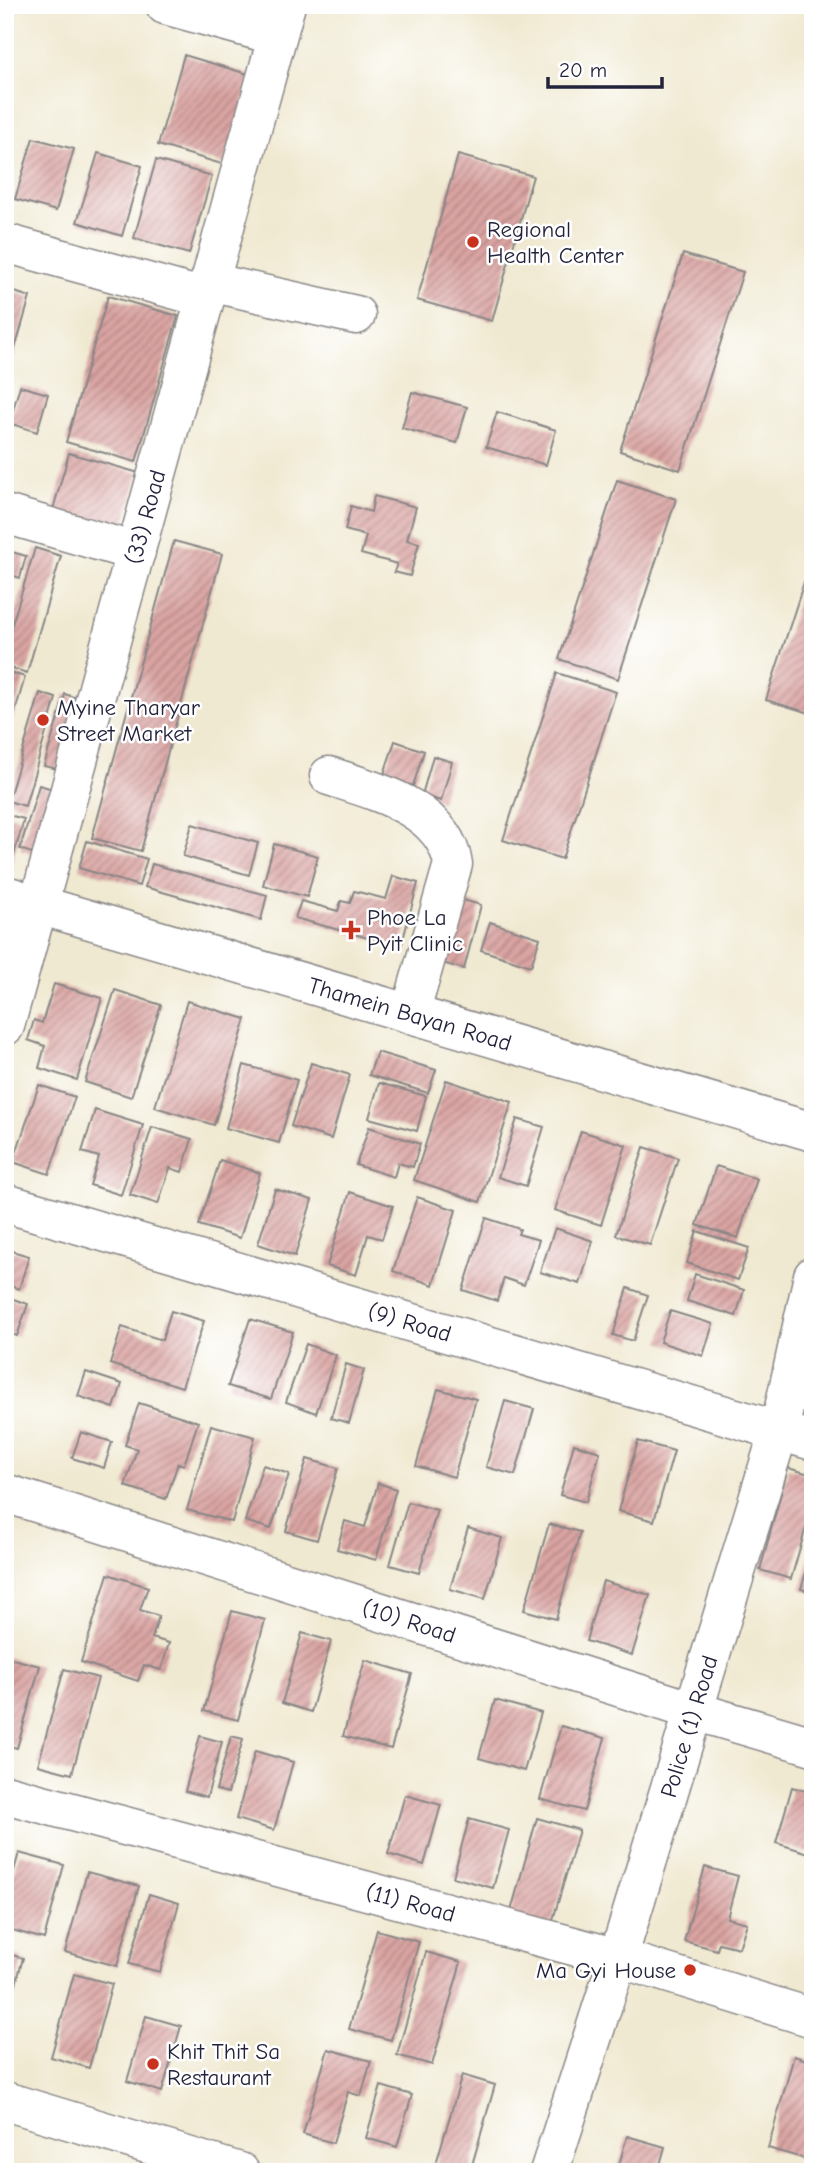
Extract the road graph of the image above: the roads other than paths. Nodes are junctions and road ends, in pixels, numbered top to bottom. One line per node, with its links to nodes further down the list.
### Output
1 (165, 5): 2 (street)
2 (282, 21): 4 (street, (33) Road)
3 (5, 243): 4 (street)
4 (207, 290): 5 (street); 7 (street, (33) Road)
5 (356, 316)
6 (5, 514): 7 (street)
7 (136, 551): 9 (street, (33) Road)
8 (329, 776): 10 (street)
9 (21, 900): 10 (street, Thamein Bayan Road); 11 (street, (33) Road)
10 (410, 1014): 12 (street, Thamein Bayan Road)
11 (5, 1026)
12 (813, 1132)
13 (5, 1203): 15 (street, (9) Road)
14 (813, 1276): 15 (street, Police (1) Road)
15 (796, 1436): 17 (street, Police (1) Road)
16 (5, 1493): 17 (street, (10) Road)
17 (694, 1711): 18 (street, (10) Road); 20 (street, Police (1) Road)
18 (813, 1745)
19 (5, 1794): 20 (street, (11) Road)
20 (618, 1958): 21 (street, (11) Road); 24 (street, Police (1) Road)
21 (813, 2018)
22 (5, 2101): 23 (street)
23 (240, 2172)
24 (549, 2172)

